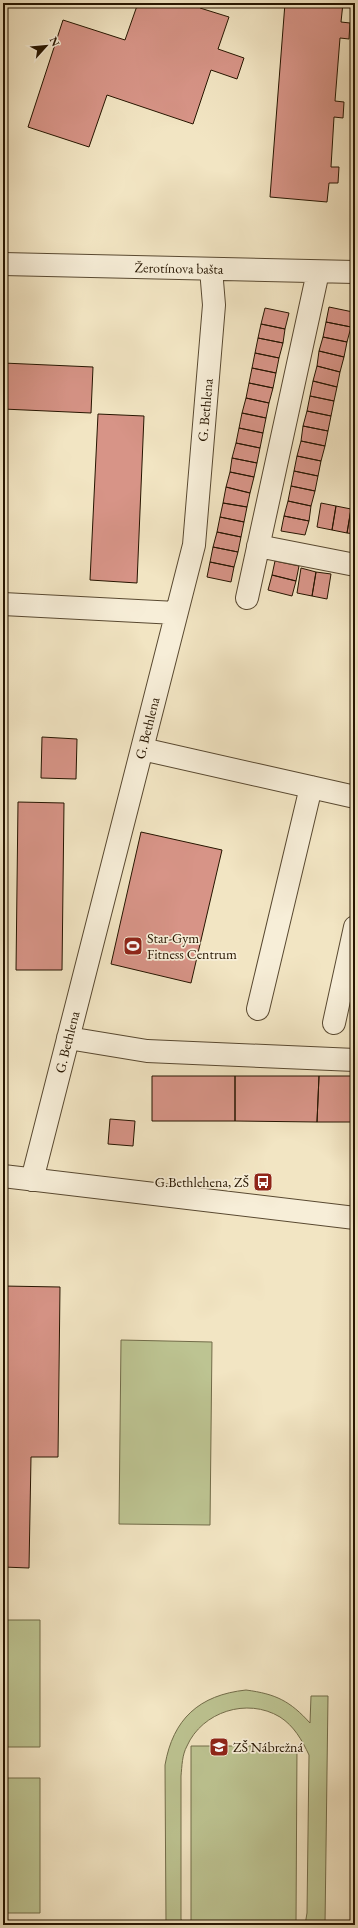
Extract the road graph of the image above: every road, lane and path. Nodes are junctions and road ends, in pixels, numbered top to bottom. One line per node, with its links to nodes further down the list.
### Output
1 (3, 264): 2 (street, Žerotínova bašta)
2 (211, 269): 3 (street, Žerotínova bašta); 9 (street, G. Bethlena)
3 (318, 272): 4 (street, Žerotínova bašta); 5 (street)
4 (355, 272)
5 (258, 546): 6 (street); 7 (street)
6 (355, 565)
7 (247, 598)
8 (3, 604): 9 (street)
9 (176, 614): 10 (street, G. Bethlena)
10 (142, 749): 11 (street); 16 (street, G. Bethlena)
11 (311, 787): 12 (street); 14 (street)
12 (355, 797)
13 (355, 927): 15 (street)
14 (258, 1009)
15 (334, 1023)
16 (68, 1038): 17 (street); 19 (street, G. Bethlena)
17 (355, 1060)
18 (3, 1176): 19 (street)
19 (32, 1180): 20 (street)
20 (355, 1218)

